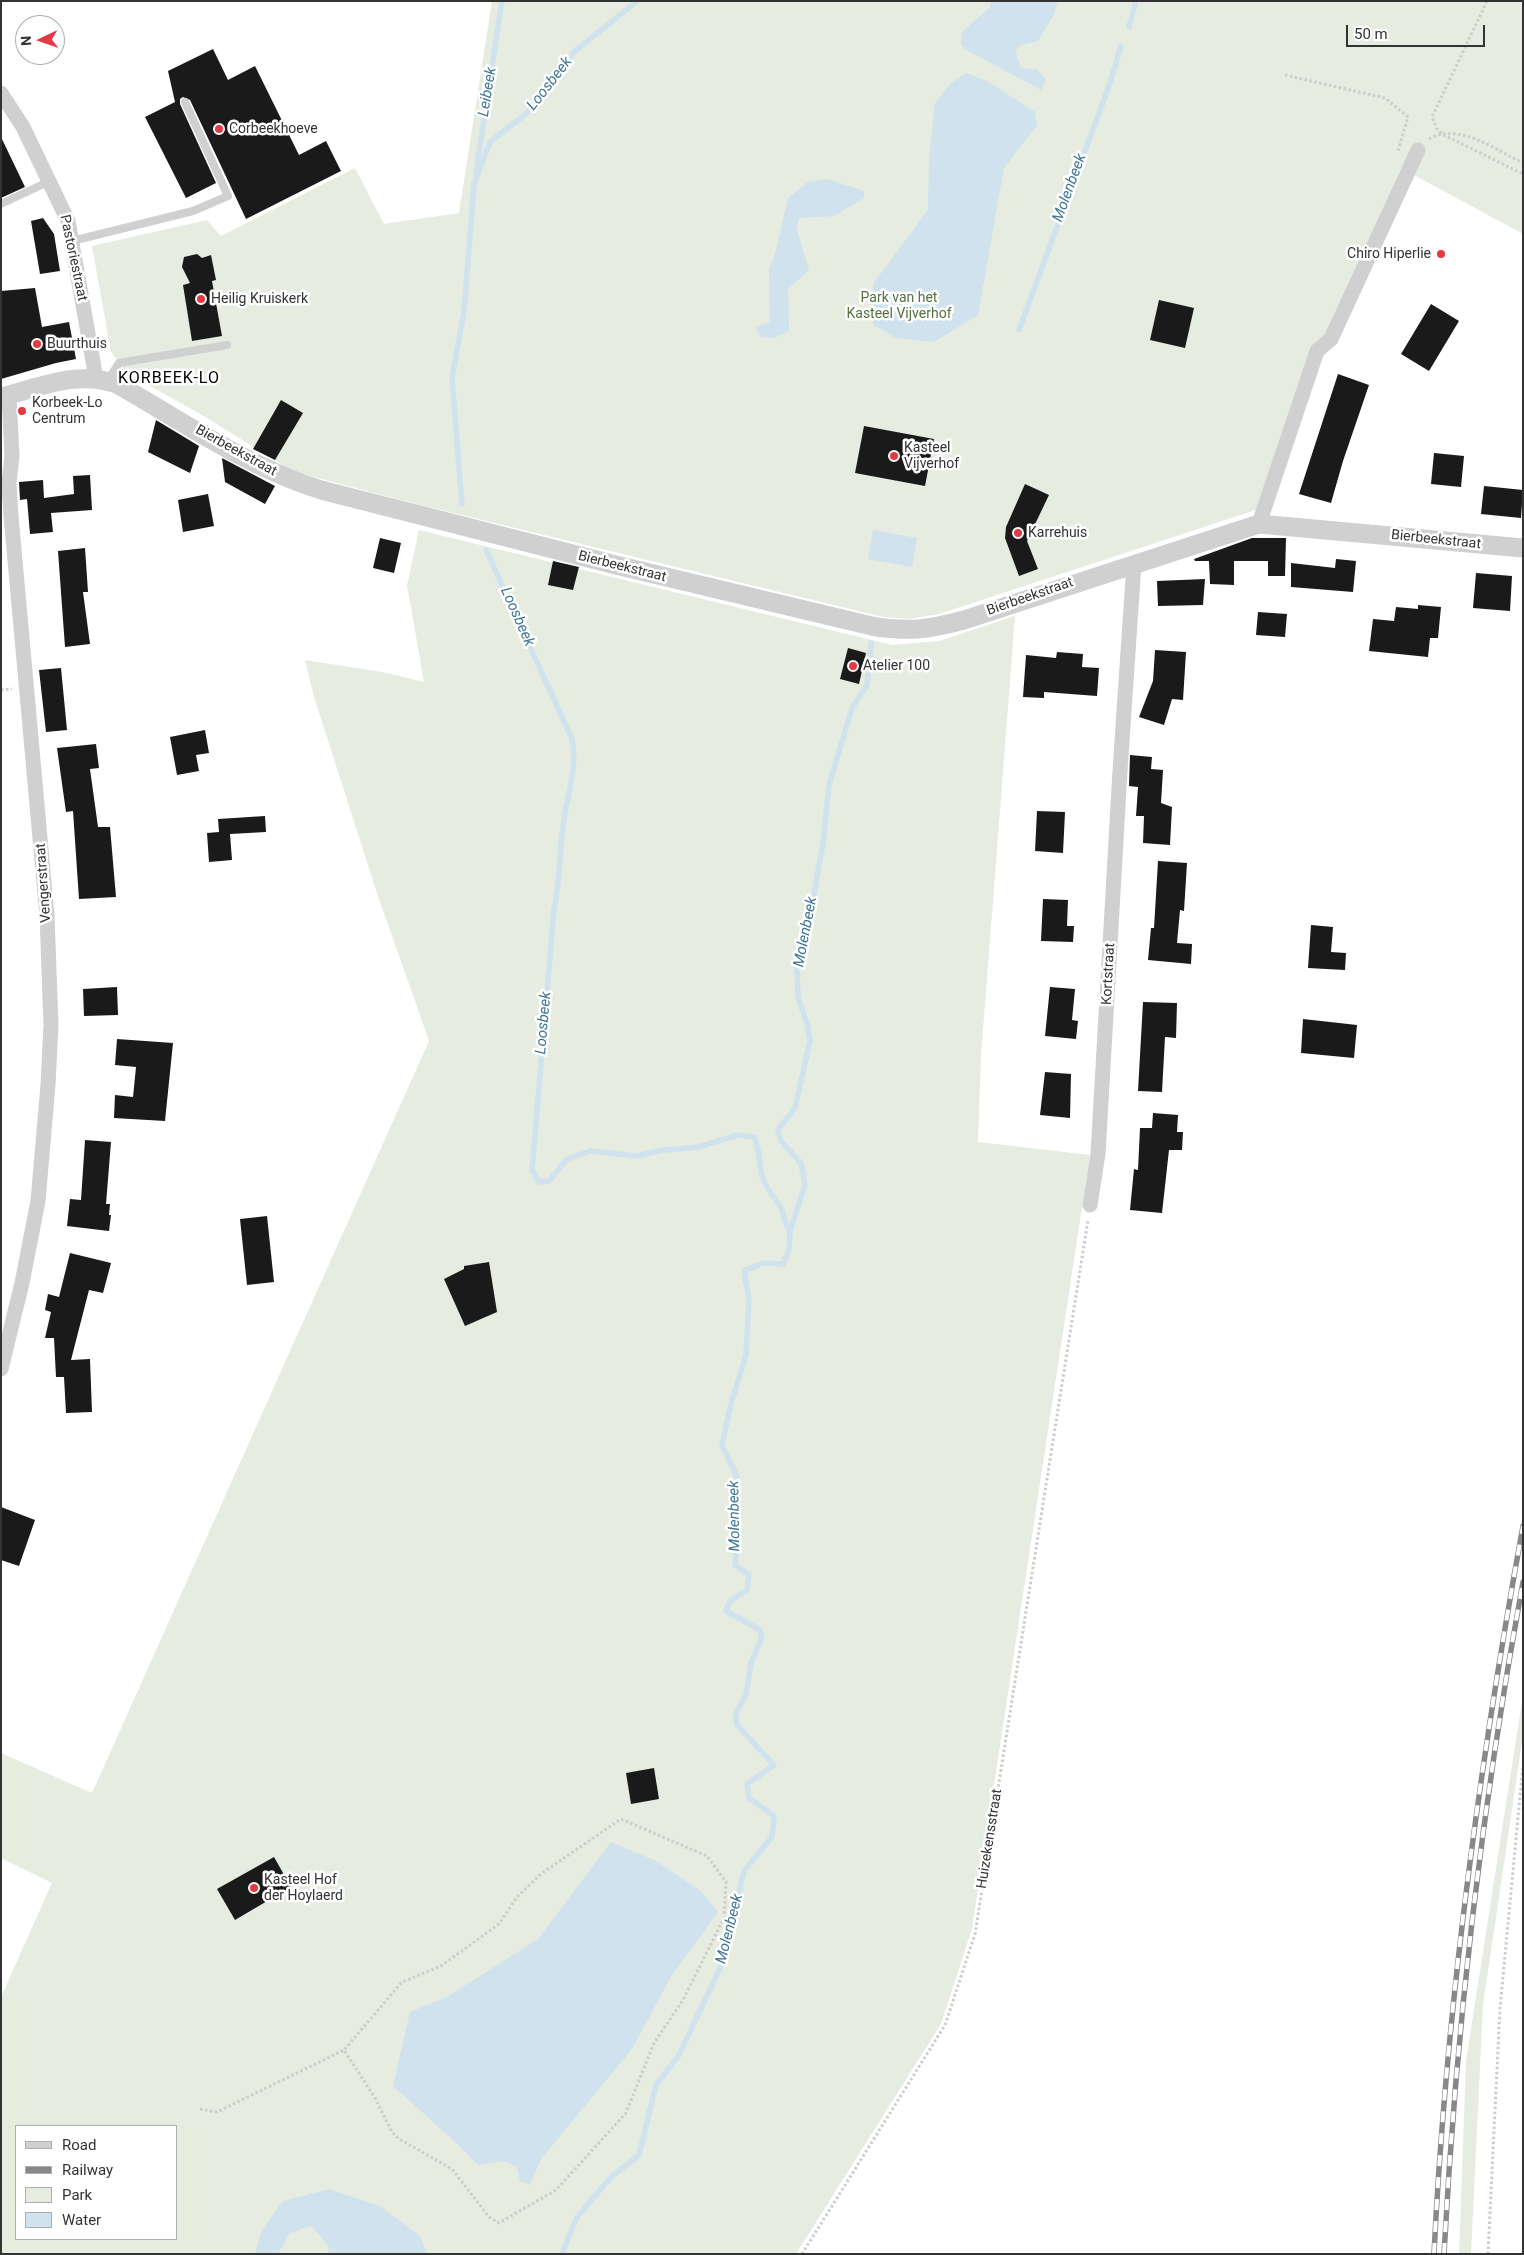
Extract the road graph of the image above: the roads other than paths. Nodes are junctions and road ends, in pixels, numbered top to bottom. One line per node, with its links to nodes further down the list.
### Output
1 (1, 93): 4 (street, Pastoriestraat)
2 (185, 102): 6 (lane)
3 (1418, 150): 10 (street)
4 (50, 181): 5 (lane); 6 (street, Pastoriestraat)
5 (1, 204)
6 (72, 241): 8 (street, Pastoriestraat)
7 (227, 345): 8 (lane)
8 (102, 379): 9 (street, Bierbeekstraat); 12 (street, Bierbeekstraat)
9 (5, 396): 14 (street, Vengerstraat)
10 (1260, 524): 11 (street, Bierbeekstraat); 12 (street, Bierbeekstraat)
11 (1523, 548)
12 (1134, 563): 13 (street, Kortstraat)
13 (1090, 1205)
14 (1, 1369)

